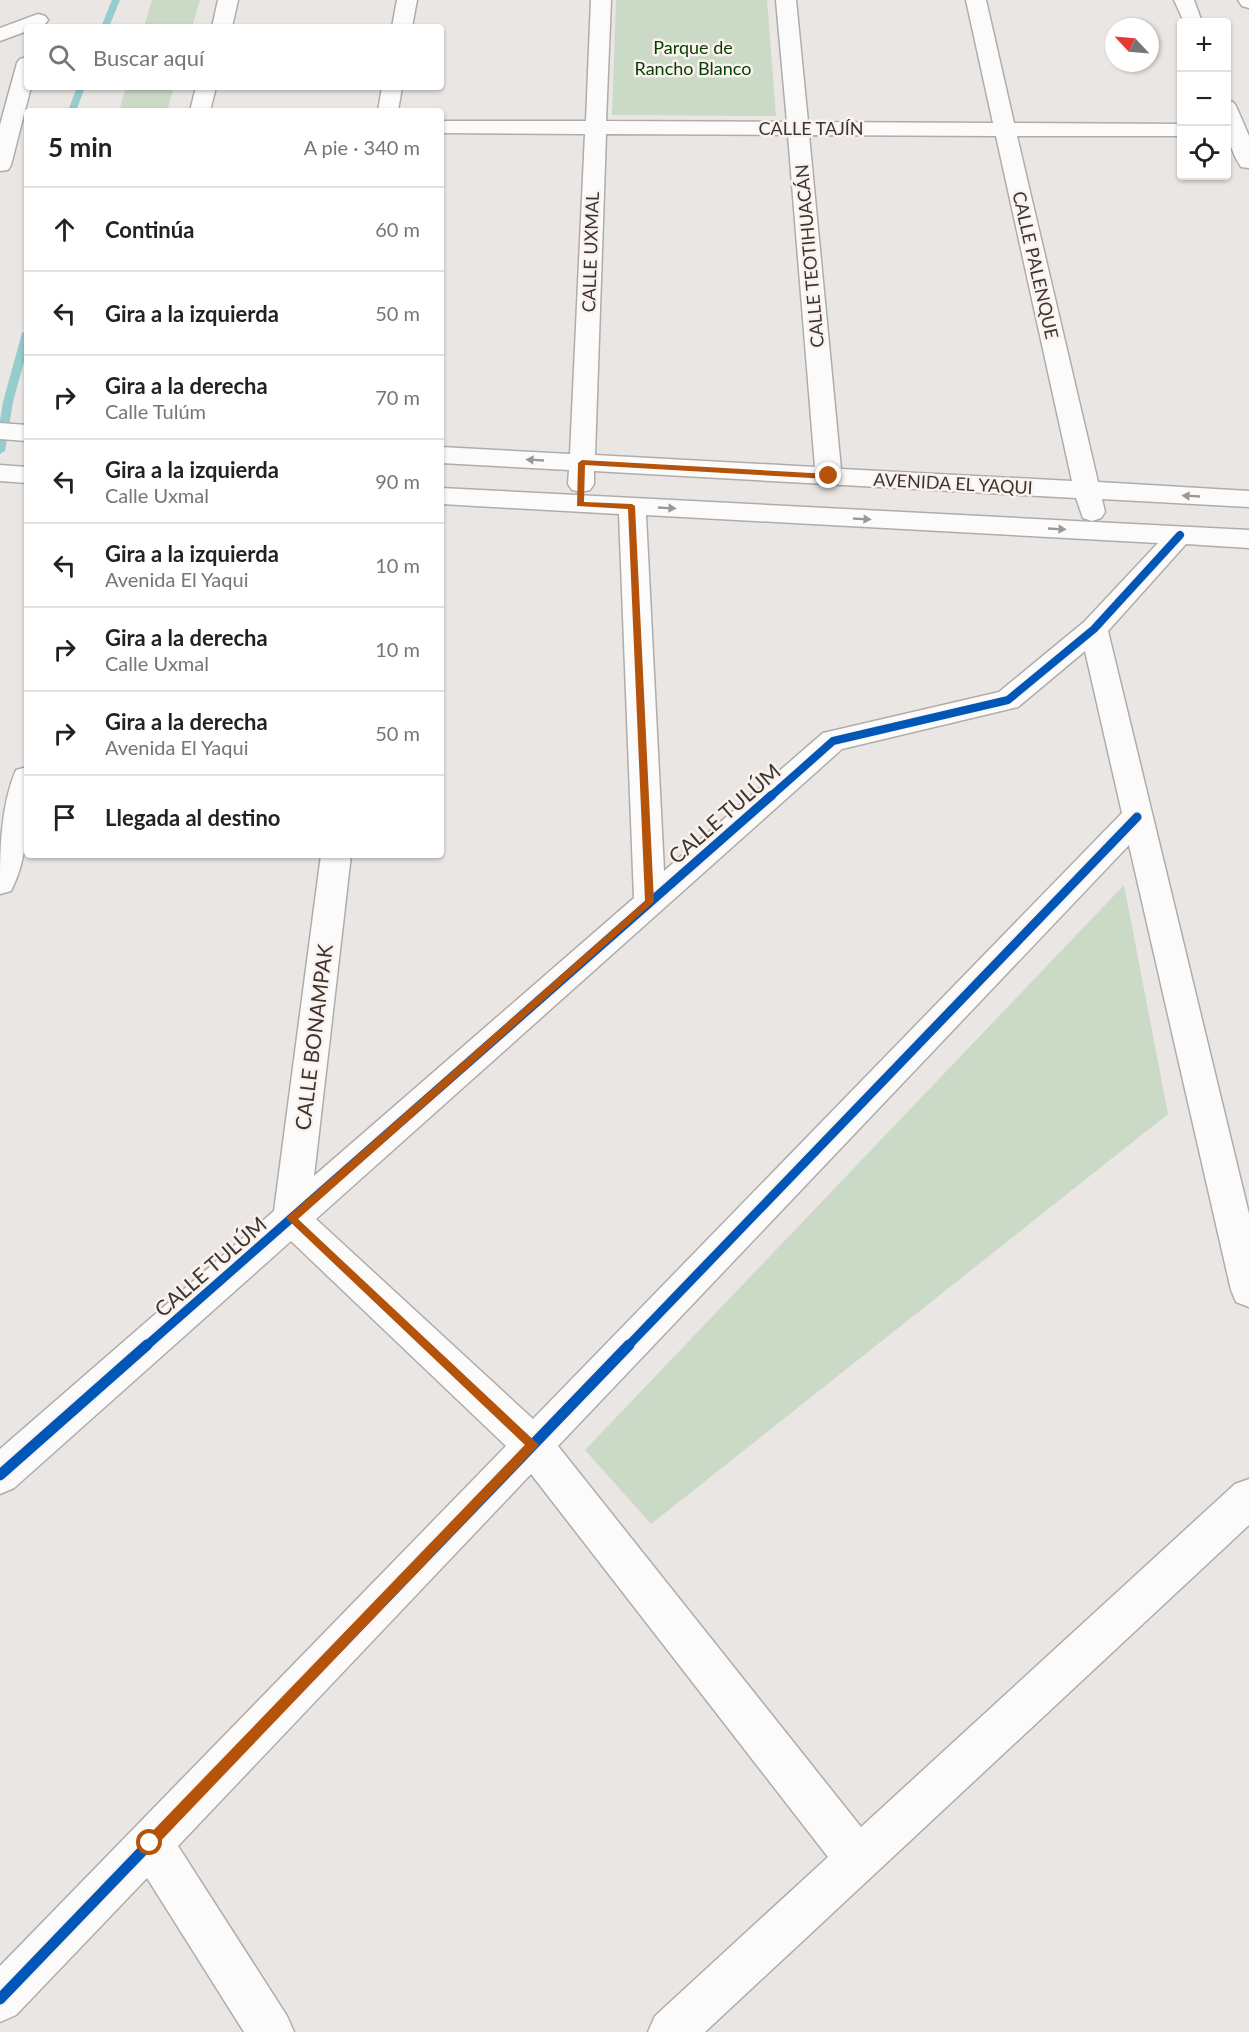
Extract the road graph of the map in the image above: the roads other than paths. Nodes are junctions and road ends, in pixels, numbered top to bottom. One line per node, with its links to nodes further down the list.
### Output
1 (44, 0): 9 (street)
2 (228, 0): 10 (street)
3 (406, 0): 11 (street)
4 (601, 0): 21 (street, CALLE UXMAL)
5 (786, 0): 22 (street, CALLE TEOTIHUACÁN)
6 (976, 0): 23 (street, CALLE PALENQUE)
7 (1184, 0): 8 (street)
8 (1191, 18)
9 (37, 23)
10 (223, 24)
11 (402, 24)
12 (24, 27): 13 (street)
13 (0, 35)
14 (24, 68): 17 (street)
15 (205, 90): 18 (street)
16 (392, 90): 19 (street)
17 (8, 96): 26 (street)
18 (201, 108)
19 (388, 108)
20 (444, 127): 21 (street, CALLE TAJÍN)
21 (595, 128): 22 (street, CALLE TAJÍN); 32 (street, CALLE UXMAL)
22 (798, 128): 23 (street, CALLE TAJÍN); 33 (street, CALLE TEOTIHUACÁN)
23 (1005, 129): 24 (street, CALLE TAJÍN); 34 (street, CALLE PALENQUE)
24 (1177, 130)
25 (1231, 130): 27 (street)
26 (4, 136): 28 (street)
27 (1249, 162)
28 (0, 165)
29 (0, 431): 30 (street)
30 (24, 433)
31 (444, 455): 32 (street, AVENIDA EL YAQUI, one-way to 31)
32 (582, 463): 33 (street, AVENIDA EL YAQUI); 37 (street, CALLE UXMAL)
33 (829, 476): 34 (street, AVENIDA EL YAQUI)
34 (1087, 490): 36 (street, AVENIDA EL YAQUI, one-way to 34); 39 (street, CALLE PALENQUE)
35 (444, 496): 37 (street, AVENIDA EL YAQUI)
36 (1249, 499)
37 (580, 504): 38 (street, AVENIDA EL YAQUI)
38 (632, 506): 39 (street, AVENIDA EL YAQUI, one-way to 39); 47 (street)
39 (1096, 531): 40 (street, AVENIDA EL YAQUI)
40 (1180, 536): 41 (street, AVENIDA EL YAQUI); 42 (street, CALLE TULÚM)
41 (1249, 539)
42 (1094, 629): 44 (street); 47 (street, CALLE TULÚM)
43 (24, 790): 46 (street)
44 (1137, 817): 49 (street); 50 (street)
45 (336, 858): 48 (street, CALLE BONAMPAK)
46 (0, 882)
47 (650, 902): 48 (street, CALLE TULÚM)
48 (291, 1218): 50 (street); 51 (street, CALLE TULÚM)
49 (1249, 1290)
50 (533, 1445): 53 (street); 54 (street)
51 (0, 1475)
52 (1249, 1498): 54 (street)
53 (150, 1843): 55 (street); 56 (street)
54 (858, 1859): 57 (street)
55 (0, 1999)
56 (271, 2032)
57 (672, 2032)

